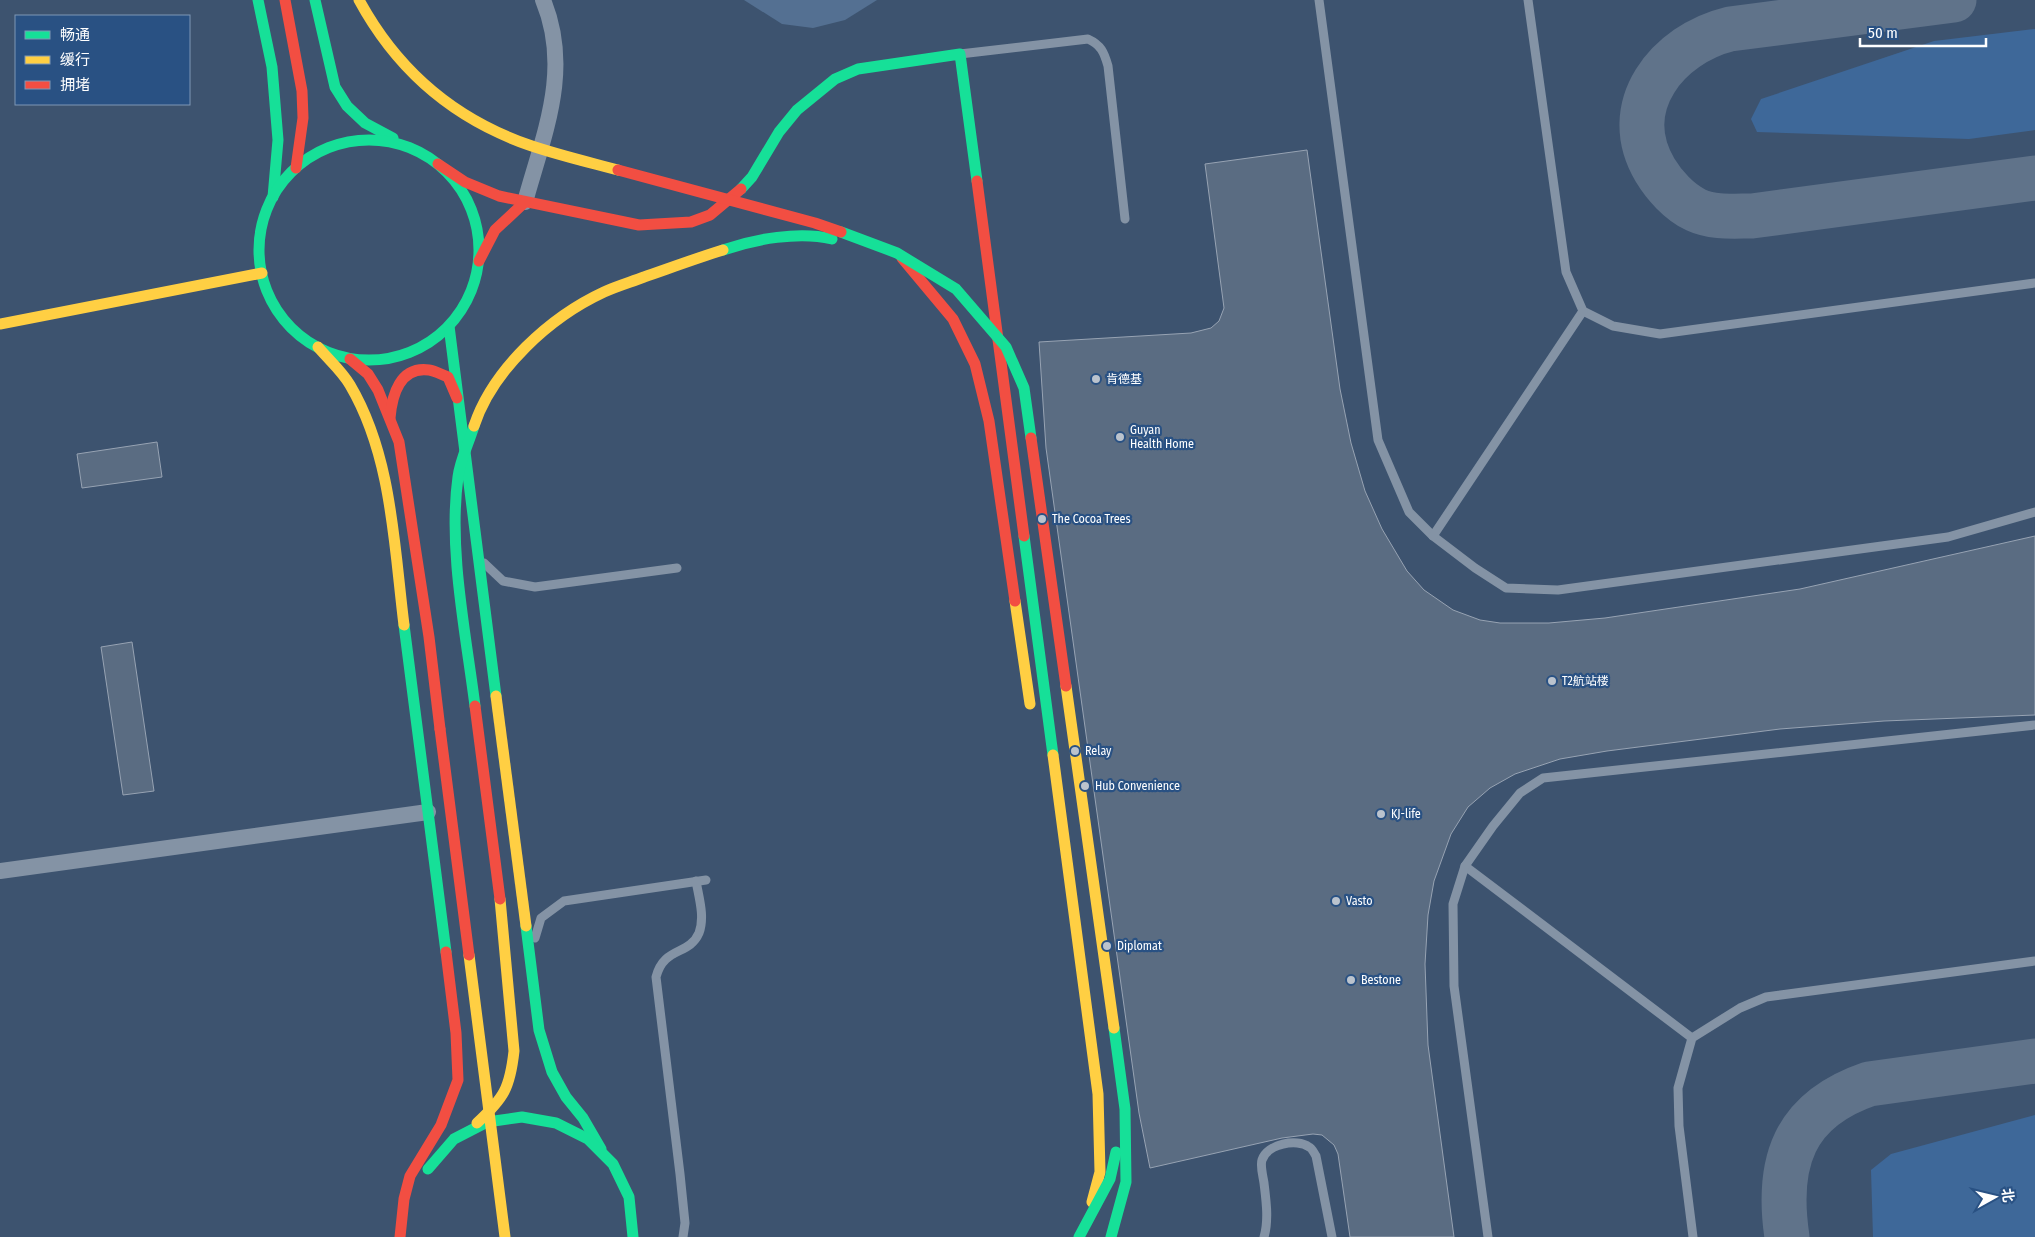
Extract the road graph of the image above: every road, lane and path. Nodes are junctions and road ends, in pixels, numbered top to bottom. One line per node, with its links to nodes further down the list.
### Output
1 (258, 0): 12 (main road)
2 (285, 0): 11 (main road)
3 (315, 0): 9 (main road)
4 (359, 0): 15 (main road, bridge)
5 (543, 0): 13 (street)
6 (1319, 0): 28 (lane)
7 (1528, 0): 19 (lane)
8 (960, 54): 13 (main road); 14 (lane); 53 (main road)
9 (407, 146): 10 (main road); 11 (main road)
10 (438, 164): 13 (main road); 16 (main road)
11 (296, 168): 12 (main road)
12 (273, 197): 17 (main road)
13 (525, 202): 16 (main road)
14 (1125, 218)
15 (898, 253): 31 (main road, bridge); 41 (main road, bridge); 42 (main road, bridge)
16 (479, 261): 21 (main road)
17 (262, 274): 20 (main road); 22 (main road)
18 (2035, 283): 19 (lane)
19 (1583, 311): 28 (lane)
20 (0, 324)
21 (449, 326): 23 (main road); 24 (main road)
22 (318, 347): 23 (main road); 26 (main road)
23 (350, 359): 25 (main road)
24 (459, 401): 25 (main road); 29 (main road)
25 (390, 415): 26 (main road); 49 (main road, bridge)
26 (385, 478): 33 (main road)
27 (2035, 512): 28 (lane)
28 (1434, 536)
29 (479, 557): 30 (lane); 36 (main road)
30 (677, 568)
31 (1032, 715)
32 (2035, 725): 34 (lane)
33 (428, 812): 35 (street); 46 (main road)
34 (1465, 866): 39 (lane); 57 (lane)
35 (0, 872)
36 (530, 955): 43 (main road); 51 (lane)
37 (2035, 961): 39 (lane)
38 (1079, 1038): 40 (main road)
39 (1692, 1038): 58 (lane)
40 (1082, 1058)
41 (1125, 1109): 53 (main road, bridge); 54 (main road, bridge)
42 (456, 1138): 43 (main road); 44 (main road)
43 (601, 1149): 50 (main road)
44 (432, 1163): 46 (main road); 48 (main road)
45 (1088, 1175): 52 (main road)
46 (404, 1199): 47 (main road); 48 (main road)
47 (400, 1237)
48 (410, 1237)
49 (505, 1237)
50 (633, 1237)
51 (683, 1237)
52 (1072, 1237)
53 (1081, 1237)
54 (1111, 1237)
55 (1264, 1237): 56 (lane)
56 (1332, 1237)
57 (1488, 1237)
58 (1693, 1237)

